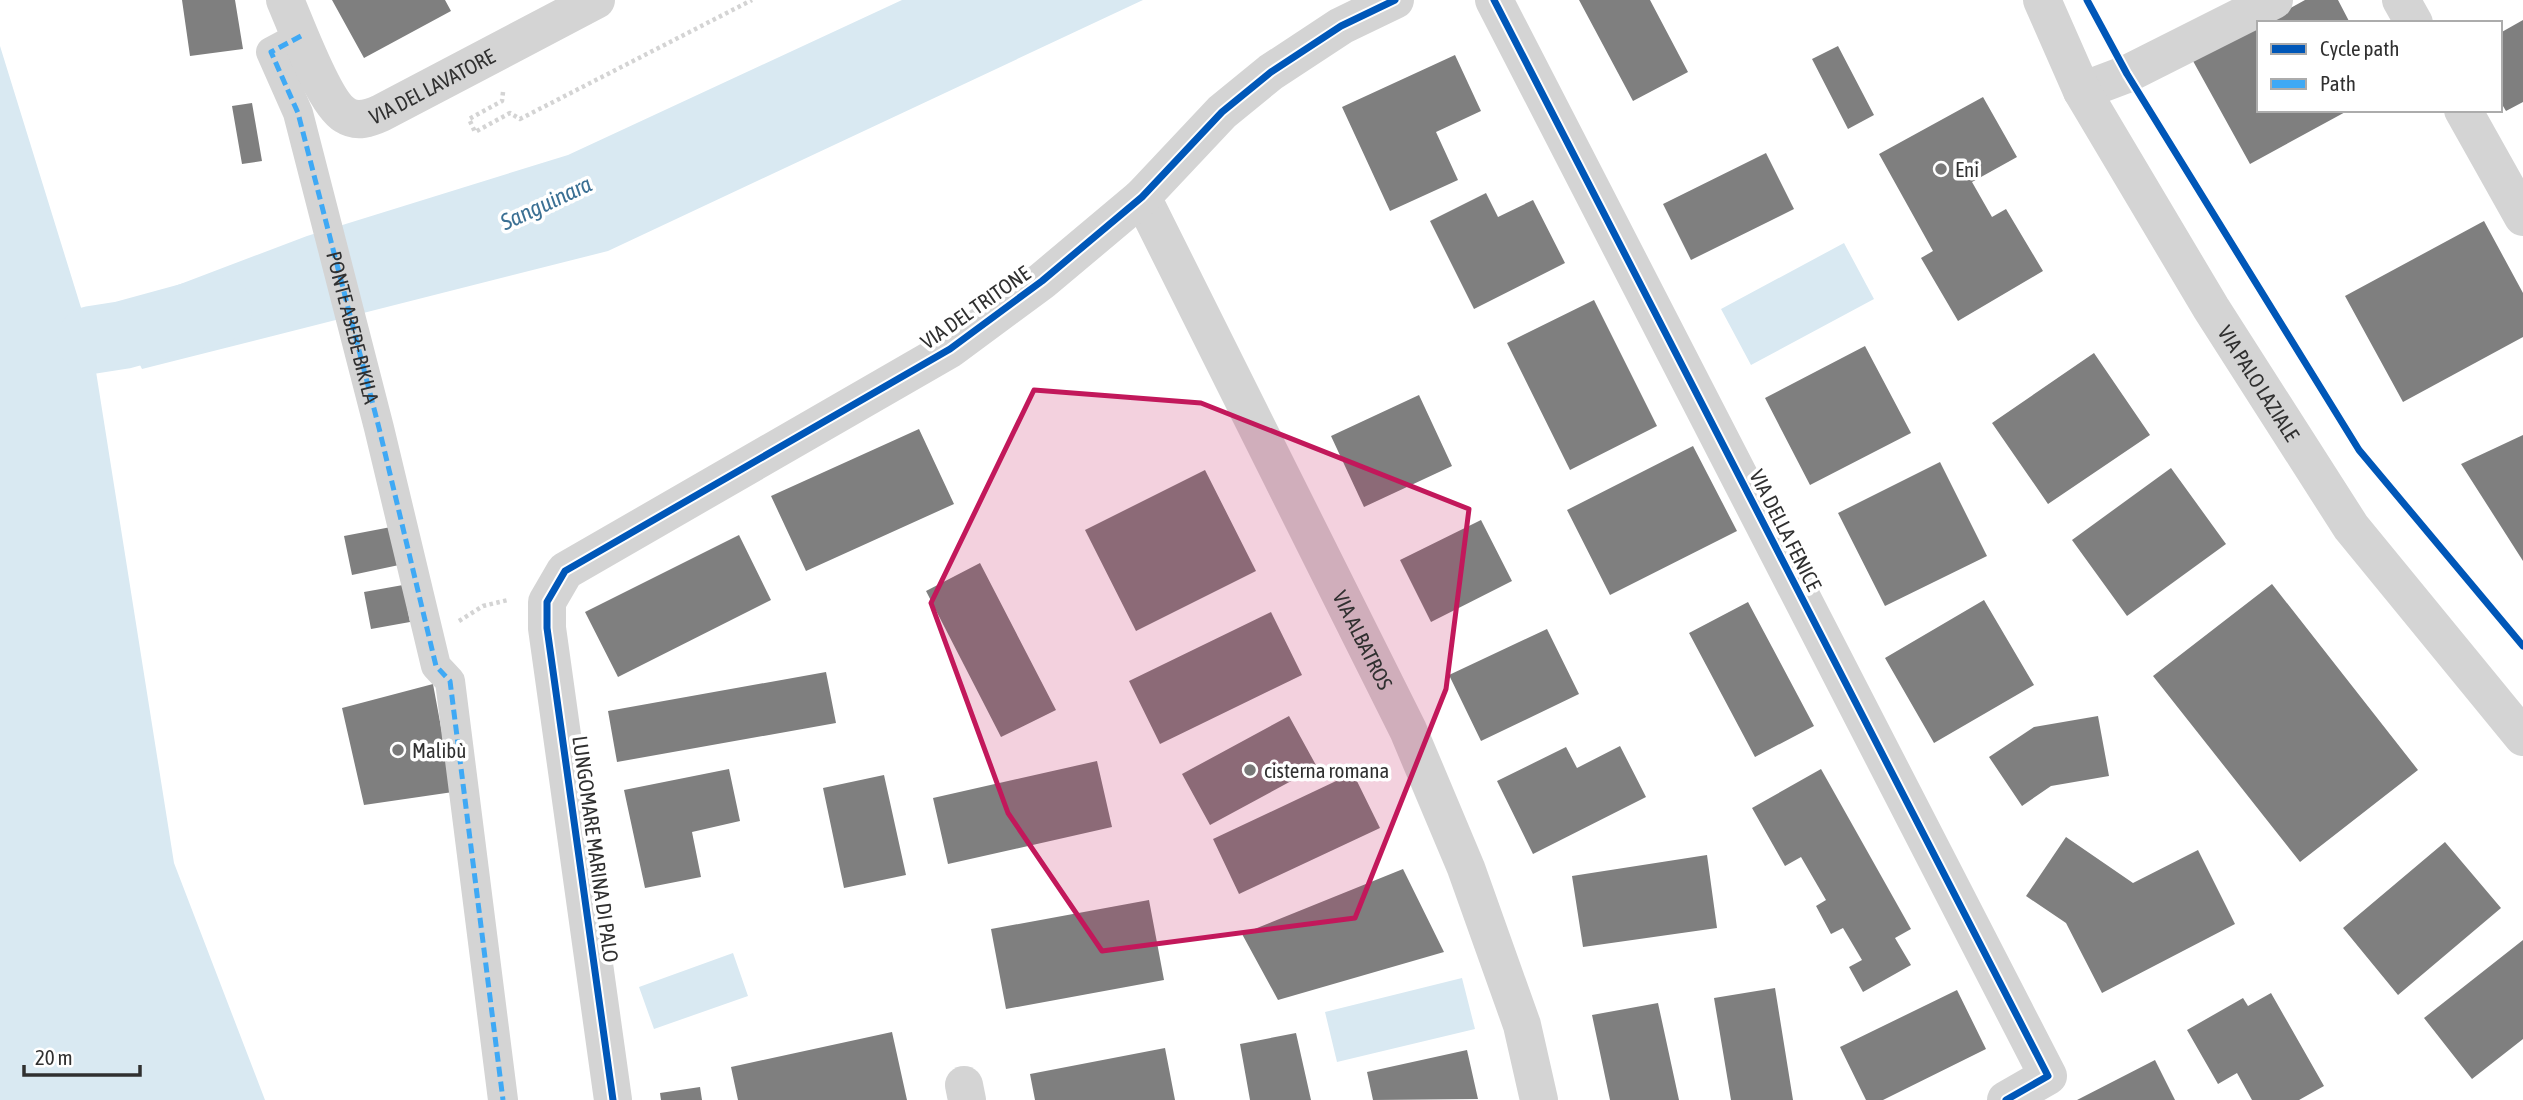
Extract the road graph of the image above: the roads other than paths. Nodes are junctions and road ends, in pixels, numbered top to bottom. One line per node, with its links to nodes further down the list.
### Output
1 (285, 0): 9 (street)
2 (596, 0): 9 (street, VIA DEL LAVATORE)
3 (1395, 0): 12 (street, VIA DEL TRITONE)
4 (1494, 0): 19 (street, VIA DELLA FENICE)
5 (2042, 0): 10 (street, VIA PALO LAZIALE)
6 (2274, 0): 10 (street)
7 (2401, 0): 8 (street)
8 (2413, 21)
9 (301, 36): 16 (street, PONTE ABEBE BIKILA)
10 (2082, 91): 15 (street, VIA PALO LAZIALE)
11 (2464, 112): 13 (street)
12 (1142, 197): 14 (street, VIA DEL TRITONE); 18 (street, VIA ALBATROS)
13 (2520, 203)
14 (547, 602): 17 (street, LUNGOMARE MARINA DI PALO)
15 (2523, 737)
16 (502, 1100)
17 (613, 1100)
18 (1539, 1100)
19 (2006, 1100)

